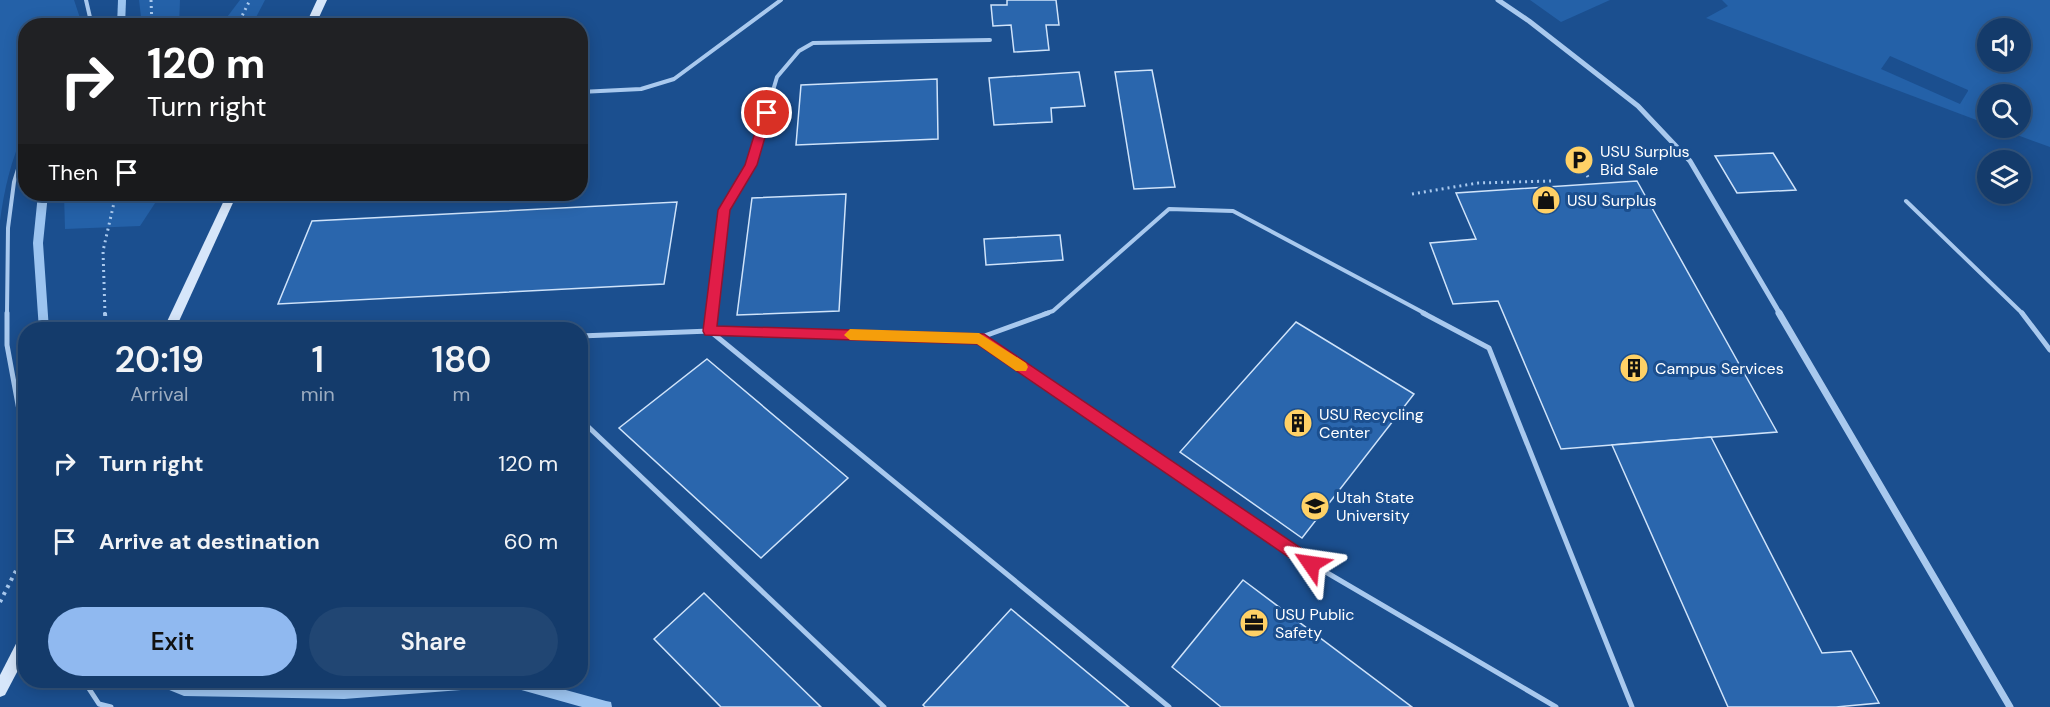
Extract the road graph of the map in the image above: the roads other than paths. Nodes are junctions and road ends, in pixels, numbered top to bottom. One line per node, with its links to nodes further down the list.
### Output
1 (86, 0): 5 (lane)
2 (322, 0): 6 (main road)
3 (781, 0): 8 (lane)
4 (1498, 0): 27 (street)
5 (90, 18)
6 (314, 18)
7 (990, 40): 13 (lane)
8 (588, 92)
9 (18, 169): 17 (lane)
10 (229, 201): 12 (main road)
11 (1906, 201): 16 (lane)
12 (173, 322)
13 (710, 331): 14 (lane); 15 (lane); 24 (lane)
14 (588, 336)
15 (979, 338): 25 (lane); 26 (lane)
16 (2050, 350)
17 (18, 407)
18 (588, 427): 23 (lane)
19 (18, 655): 21 (main road)
20 (89, 688): 22 (lane)
21 (0, 690)
22 (111, 707)
23 (884, 707)
24 (1168, 707)
25 (1556, 707)
26 (1632, 707)
27 (2010, 707)

